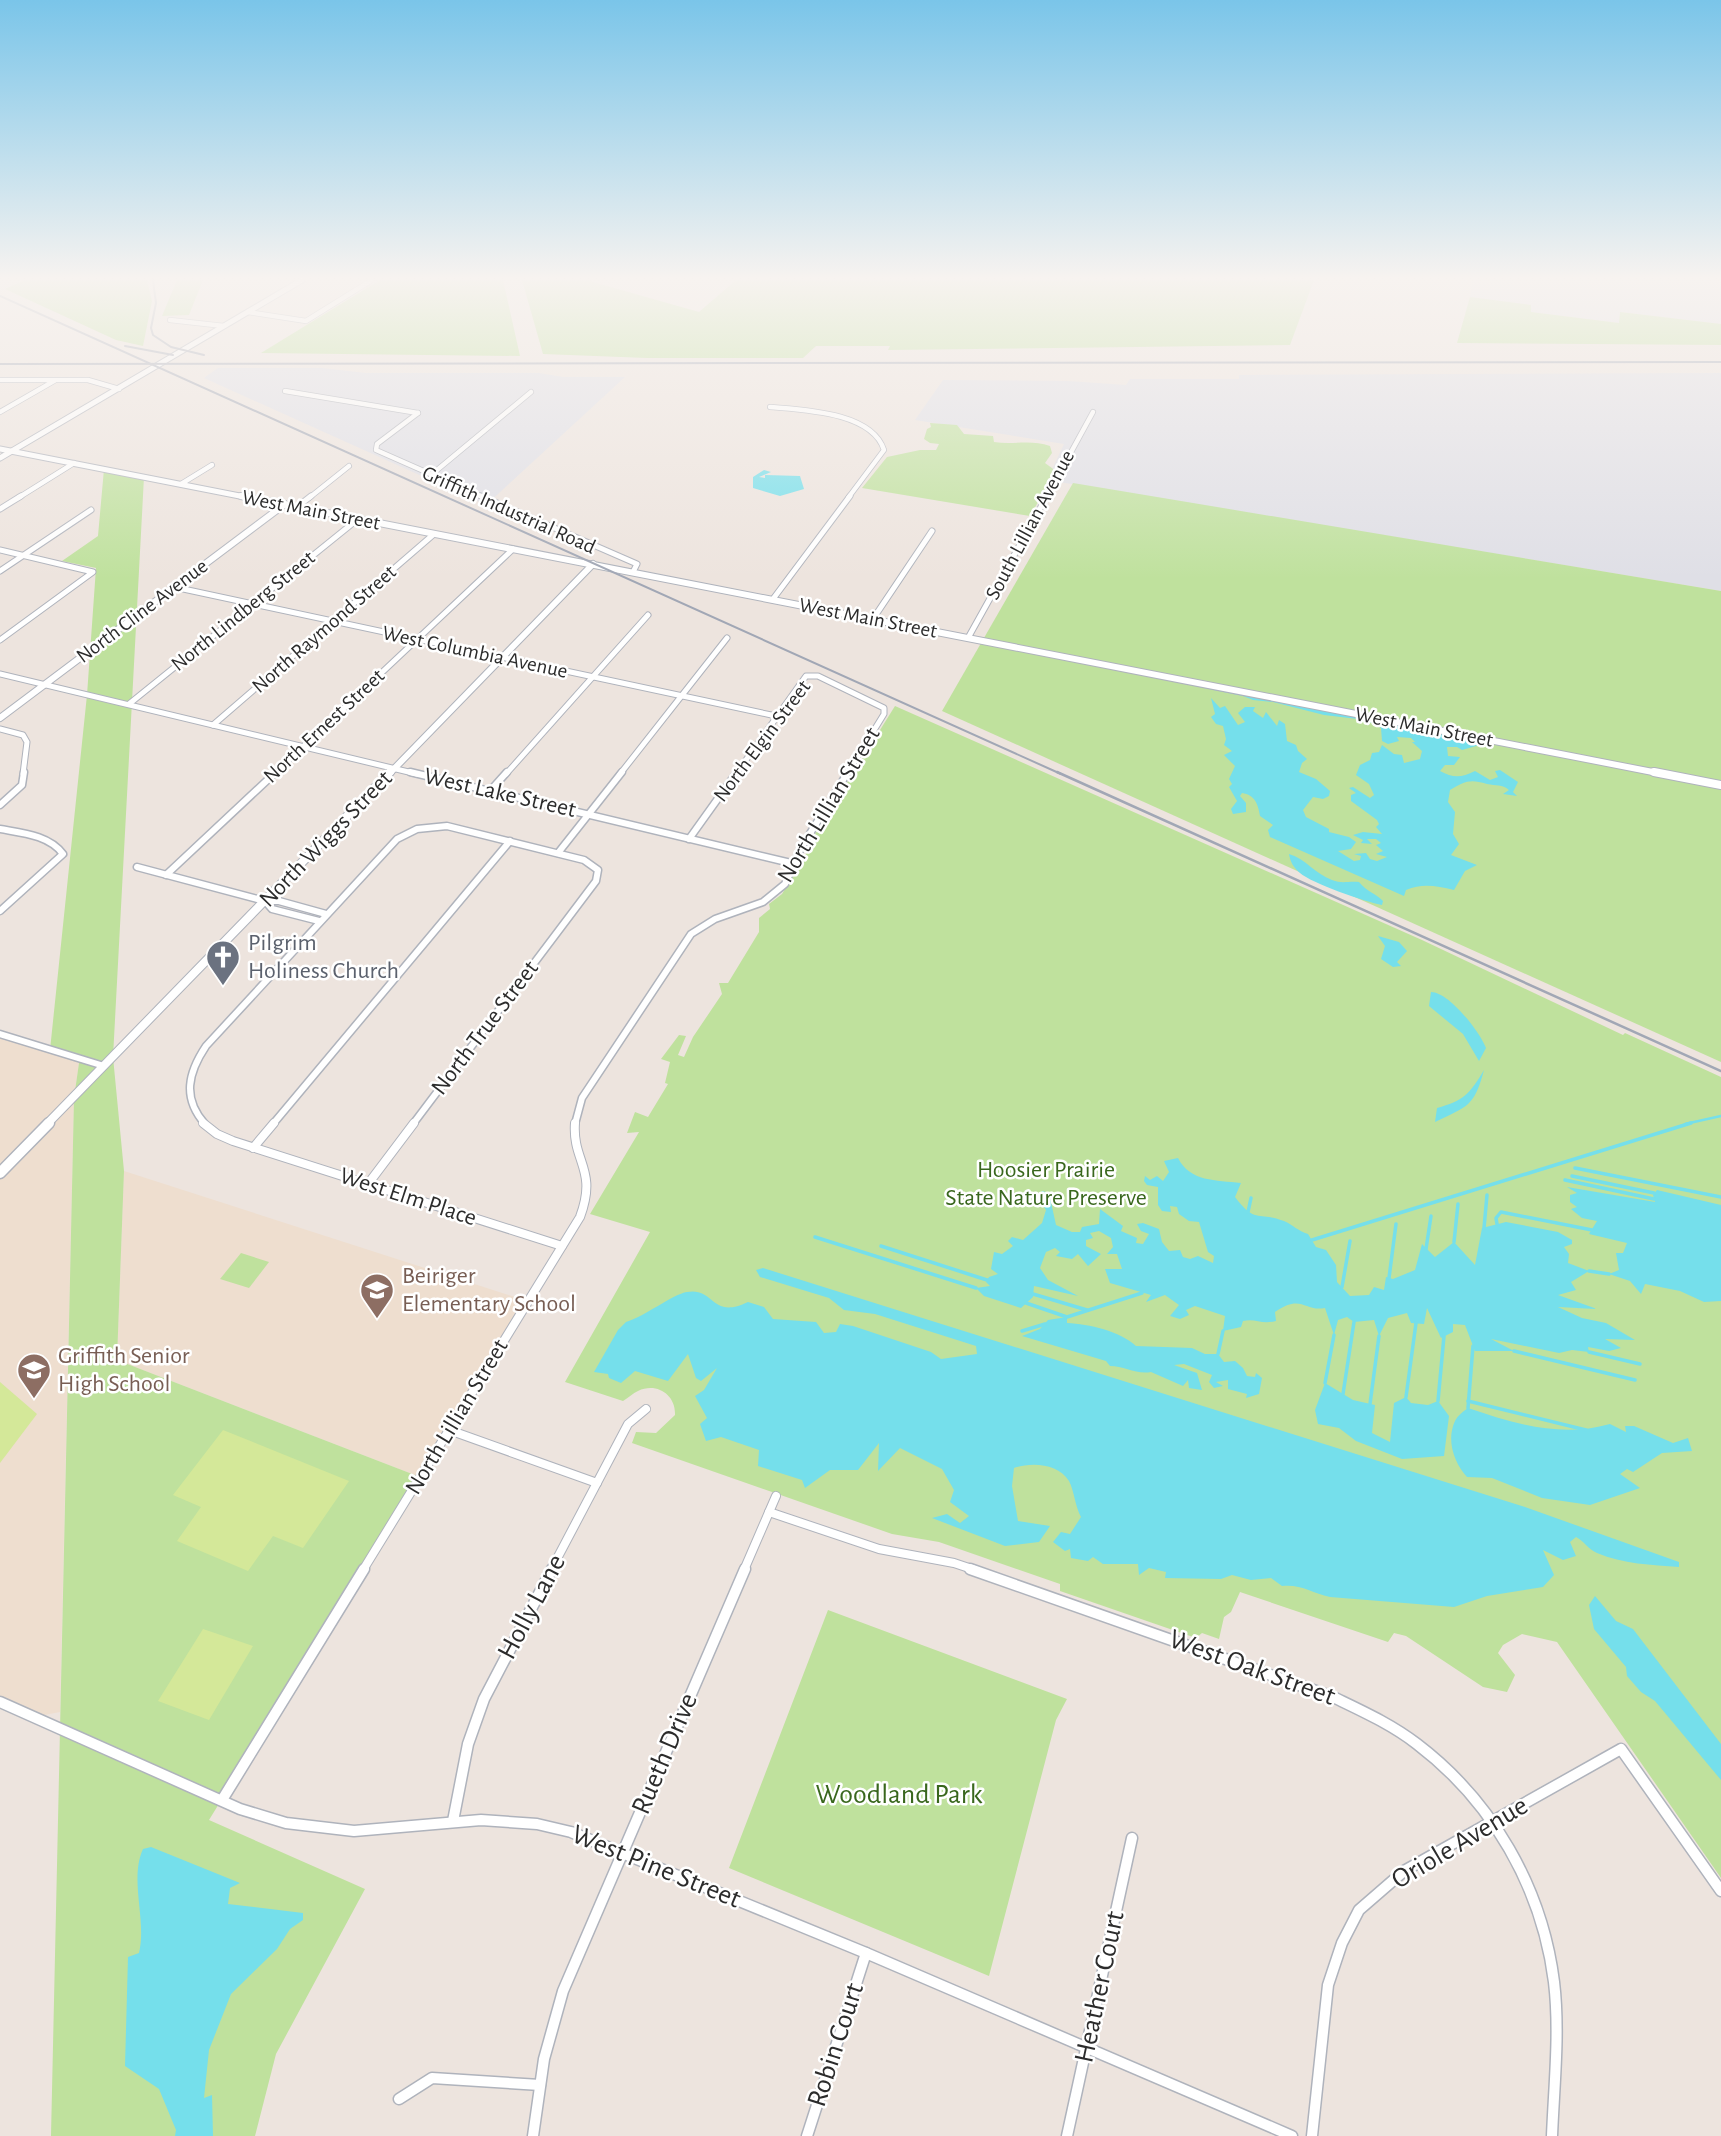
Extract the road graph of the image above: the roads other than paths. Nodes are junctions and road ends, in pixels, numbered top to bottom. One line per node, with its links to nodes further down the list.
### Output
1 (0, 380): 2 (street)
2 (56, 380): 4 (street); 8 (street)
3 (135, 380): 4 (street)
4 (119, 389): 11 (street)
5 (285, 391): 16 (street, Griffith Industrial Road)
6 (531, 392): 16 (street)
7 (770, 407): 32 (street)
8 (0, 412)
9 (1093, 412): 38 (street, South Lillian Avenue)
10 (0, 449): 11 (street, West Main Street)
11 (14, 452): 12 (street); 13 (street, West Main Street)
12 (0, 458)
13 (74, 463): 17 (street, West Main Street); 20 (street)
14 (212, 465): 17 (street)
15 (349, 466): 19 (street)
16 (431, 475): 30 (street, Griffith Industrial Road)
17 (181, 484): 18 (street, West Main Street)
18 (285, 504): 19 (street, West Main Street); 31 (street, North Cline Avenue)
19 (298, 507): 22 (street, West Main Street)
20 (0, 509)
21 (91, 510): 27 (street)
22 (359, 519): 24 (street, West Main Street); 33 (street, North Lindberg Street)
23 (932, 531): 35 (street)
24 (434, 534): 25 (street, West Main Street); 36 (street, North Raymond Street)
25 (513, 549): 28 (street, West Main Street); 39 (street, North Ernest Street)
26 (0, 550): 27 (street)
27 (23, 555): 29 (street); 40 (street)
28 (593, 564): 30 (street, West Main Street); 41 (street, North Wiggs Street)
29 (0, 571)
30 (633, 572): 32 (street, West Main Street)
31 (174, 587): 33 (street, West Columbia Avenue); 44 (street, North Cline Avenue)
32 (773, 600): 35 (street, West Main Street)
33 (252, 604): 36 (street, West Columbia Avenue); 46 (street, North Lindberg Street)
34 (648, 615): 43 (street)
35 (873, 619): 38 (street, West Main Street)
36 (333, 621): 39 (street, West Columbia Avenue); 50 (street, North Raymond Street)
37 (727, 638): 45 (street)
38 (968, 638): 54 (street, West Main Street)
39 (416, 639): 41 (street, West Columbia Avenue); 52 (street, North Ernest Street)
40 (0, 640)
41 (502, 657): 43 (street, West Columbia Avenue); 53 (street, North Wiggs Street)
42 (0, 674): 44 (street, West Lake Street)
43 (591, 676): 45 (street, West Columbia Avenue); 55 (street)
44 (44, 685): 46 (street, West Lake Street); 49 (street, North Cline Avenue)
45 (683, 696): 48 (street, West Columbia Avenue); 57 (street)
46 (129, 704): 50 (street, West Lake Street)
47 (884, 708): 48 (street, North Elgin Street); 62 (street, North Lillian Street)
48 (776, 716): 59 (street, North Elgin Street)
49 (0, 718)
50 (213, 725): 52 (street, West Lake Street)
51 (0, 729): 56 (street)
52 (303, 746): 53 (street, West Lake Street); 65 (street, North Ernest Street)
53 (394, 768): 55 (street, West Lake Street); 66 (street, North Wiggs Street)
54 (1721, 785)
55 (490, 791): 57 (street, West Lake Street)
56 (0, 805)
57 (589, 814): 59 (street, West Lake Street); 61 (street)
58 (0, 829): 67 (street)
59 (690, 839): 62 (street, West Lake Street)
60 (510, 841): 61 (street, West Elm Place); 68 (street, West Elm Place); 72 (street)
61 (558, 853): 64 (street, West Elm Place)
62 (795, 864): 75 (street, North Lillian Street)
63 (138, 867): 65 (street)
64 (598, 870): 74 (street, North True Street)
65 (166, 875): 66 (street)
66 (265, 901): 68 (street); 69 (street); 71 (street, North Wiggs Street)
67 (0, 911)
68 (326, 914): 69 (street, West Elm Place)
69 (319, 921): 72 (street, West Elm Place)
70 (0, 1034): 71 (street)
71 (104, 1066): 73 (street, North Wiggs Street)
72 (253, 1148): 74 (street, West Elm Place)
73 (0, 1173)
74 (368, 1184): 75 (street, West Elm Place)
75 (562, 1246): 77 (street, North Lillian Street)
76 (646, 1409): 78 (street, Holly Lane)
77 (449, 1430): 78 (street); 82 (street, North Lillian Street)
78 (597, 1483): 83 (street, Holly Lane)
79 (776, 1496): 80 (street, Rueth Drive)
80 (769, 1512): 84 (street, West Oak Street); 86 (street, Rueth Drive)
81 (0, 1702): 82 (street, West Pine Street)
82 (222, 1800): 83 (street, West Pine Street)
83 (453, 1821): 86 (street, West Pine Street)
84 (1493, 1822): 87 (street, Oriole Avenue); 96 (street, Oriole Avenue); 97 (street, West Oak Street)
85 (1132, 1838): 89 (street, Heather Court)
86 (622, 1852): 88 (street, West Pine Street); 90 (street, Rueth Drive)
87 (1721, 1891)
88 (866, 1953): 89 (street, West Pine Street); 93 (street, Robin Court)
89 (1087, 2049): 94 (street, Heather Court); 95 (street, West Pine Street)
90 (540, 2085): 91 (street); 92 (street, Rueth Drive)
91 (399, 2099)
92 (533, 2136)
93 (807, 2136)
94 (1067, 2136)
95 (1292, 2136)
96 (1312, 2136)
97 (1552, 2136)

